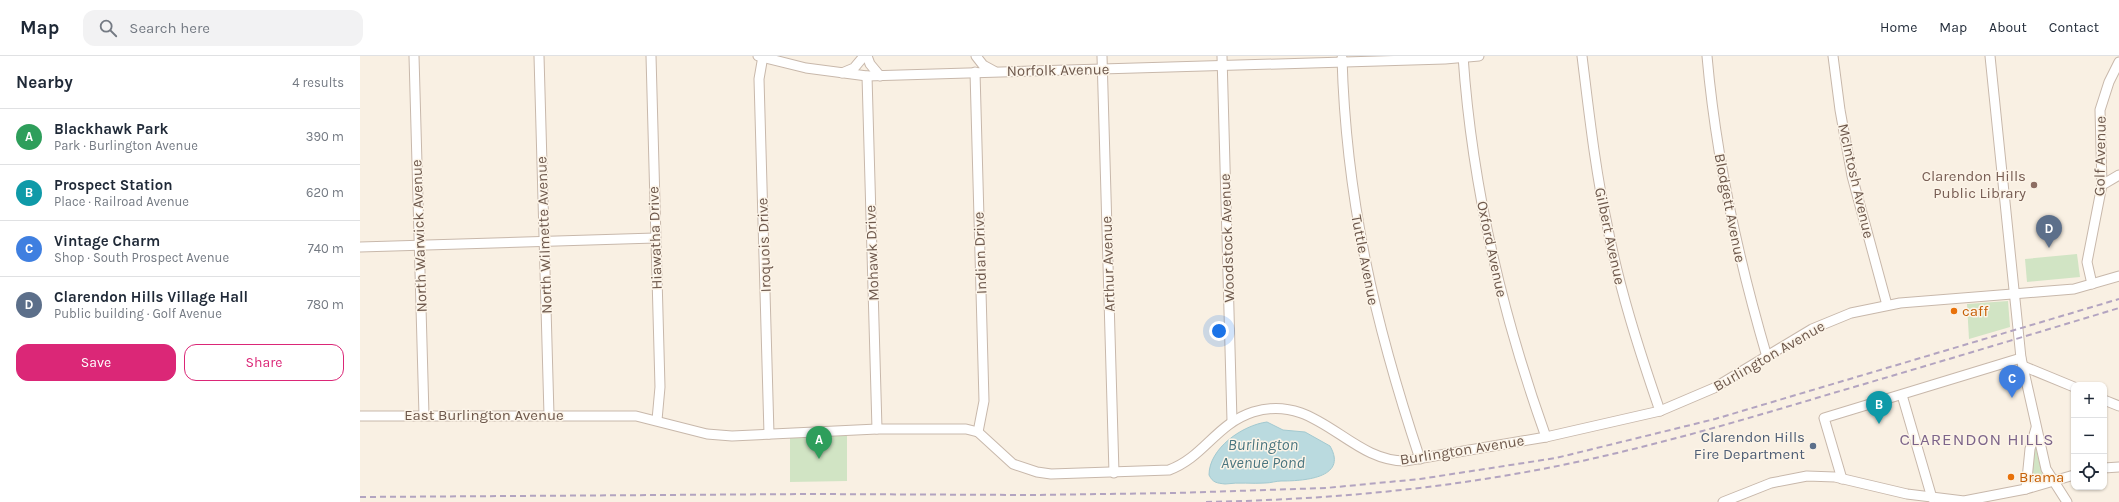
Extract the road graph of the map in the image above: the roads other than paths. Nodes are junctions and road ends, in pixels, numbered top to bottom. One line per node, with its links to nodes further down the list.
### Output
1 (414, 56): 29 (street, North Warwick Avenue)
2 (539, 56): 28 (street, North Wilmette Avenue)
3 (651, 56): 27 (street, Hiawatha Drive)
4 (864, 56): 21 (street)
5 (867, 56): 24 (street)
6 (975, 56): 19 (street); 22 (street)
7 (1102, 56): 18 (street, Arthur Avenue)
8 (1479, 56): 14 (street, Norfolk Avenue)
9 (1582, 56): 41 (street, Gilbert Avenue)
10 (1707, 56): 35 (street, Blodgett Avenue)
11 (1833, 56): 34 (street, McIntosh Avenue)
12 (1990, 56): 33 (street)
13 (761, 57): 21 (street, Norfolk Avenue); 50 (street, Iroquois Drive)
14 (1463, 57): 15 (street, Norfolk Avenue); 51 (street, Oxford Avenue)
15 (1342, 59): 16 (street, Norfolk Avenue); 52 (street, Tuttle Avenue)
16 (1222, 61): 18 (street, Norfolk Avenue); 46 (street, Woodstock Avenue)
17 (2119, 62): 26 (street, Golf Avenue)
18 (1102, 69): 19 (street, Norfolk Avenue); 55 (street, Arthur Avenue)
19 (995, 71): 20 (street, Norfolk Avenue)
20 (975, 72): 22 (street, Norfolk Avenue); 49 (street, Indian Drive)
21 (841, 73): 23 (street, Norfolk Avenue)
22 (961, 73): 24 (street, Norfolk Avenue)
23 (867, 76): 24 (street, Norfolk Avenue); 48 (street, Mohawk Drive)
24 (880, 76)
25 (2119, 175): 26 (street)
26 (2102, 185): 32 (street, Golf Avenue)
27 (655, 238): 28 (street); 45 (street, Hiawatha Drive)
28 (545, 241): 29 (street); 43 (street, North Wilmette Avenue)
29 (420, 245): 30 (street); 42 (street, North Warwick Avenue)
30 (360, 246)
31 (2119, 276): 32 (street, Burlington Avenue)
32 (2092, 284): 33 (street, Burlington Avenue)
33 (2014, 294): 34 (street, Burlington Avenue); 36 (street)
34 (1887, 305): 35 (street, Burlington Avenue)
35 (1767, 357): 41 (street, Burlington Avenue)
36 (2022, 362): 37 (street); 38 (street); 47 (street)
37 (2071, 386)
38 (1902, 395): 57 (street); 60 (street)
39 (2107, 401): 40 (street)
40 (2118, 404)
41 (1660, 411): 51 (street, Burlington Avenue)
42 (424, 415): 43 (street, East Burlington Avenue); 44 (street, East Burlington Avenue)
43 (549, 415): 45 (street, East Burlington Avenue)
44 (360, 416)
45 (657, 420): 50 (street)
46 (1232, 420): 52 (street, Burlington Avenue); 55 (street, Burlington Avenue)
47 (2036, 427): 58 (street); 59 (street)
48 (877, 429): 49 (street); 50 (street)
49 (978, 432): 55 (street, Burlington Avenue)
50 (769, 434)
51 (1546, 437): 52 (street, Burlington Avenue)
52 (1420, 459)
53 (2119, 467): 54 (street)
54 (2107, 468)
55 (1114, 472)
56 (2071, 476): 58 (street)
57 (1842, 479): 60 (street); 61 (street)
58 (2054, 481): 59 (street); 63 (street)
59 (2026, 489): 62 (street)
60 (1932, 498): 62 (street)
61 (1723, 502)
62 (1964, 502)
63 (2067, 502)

